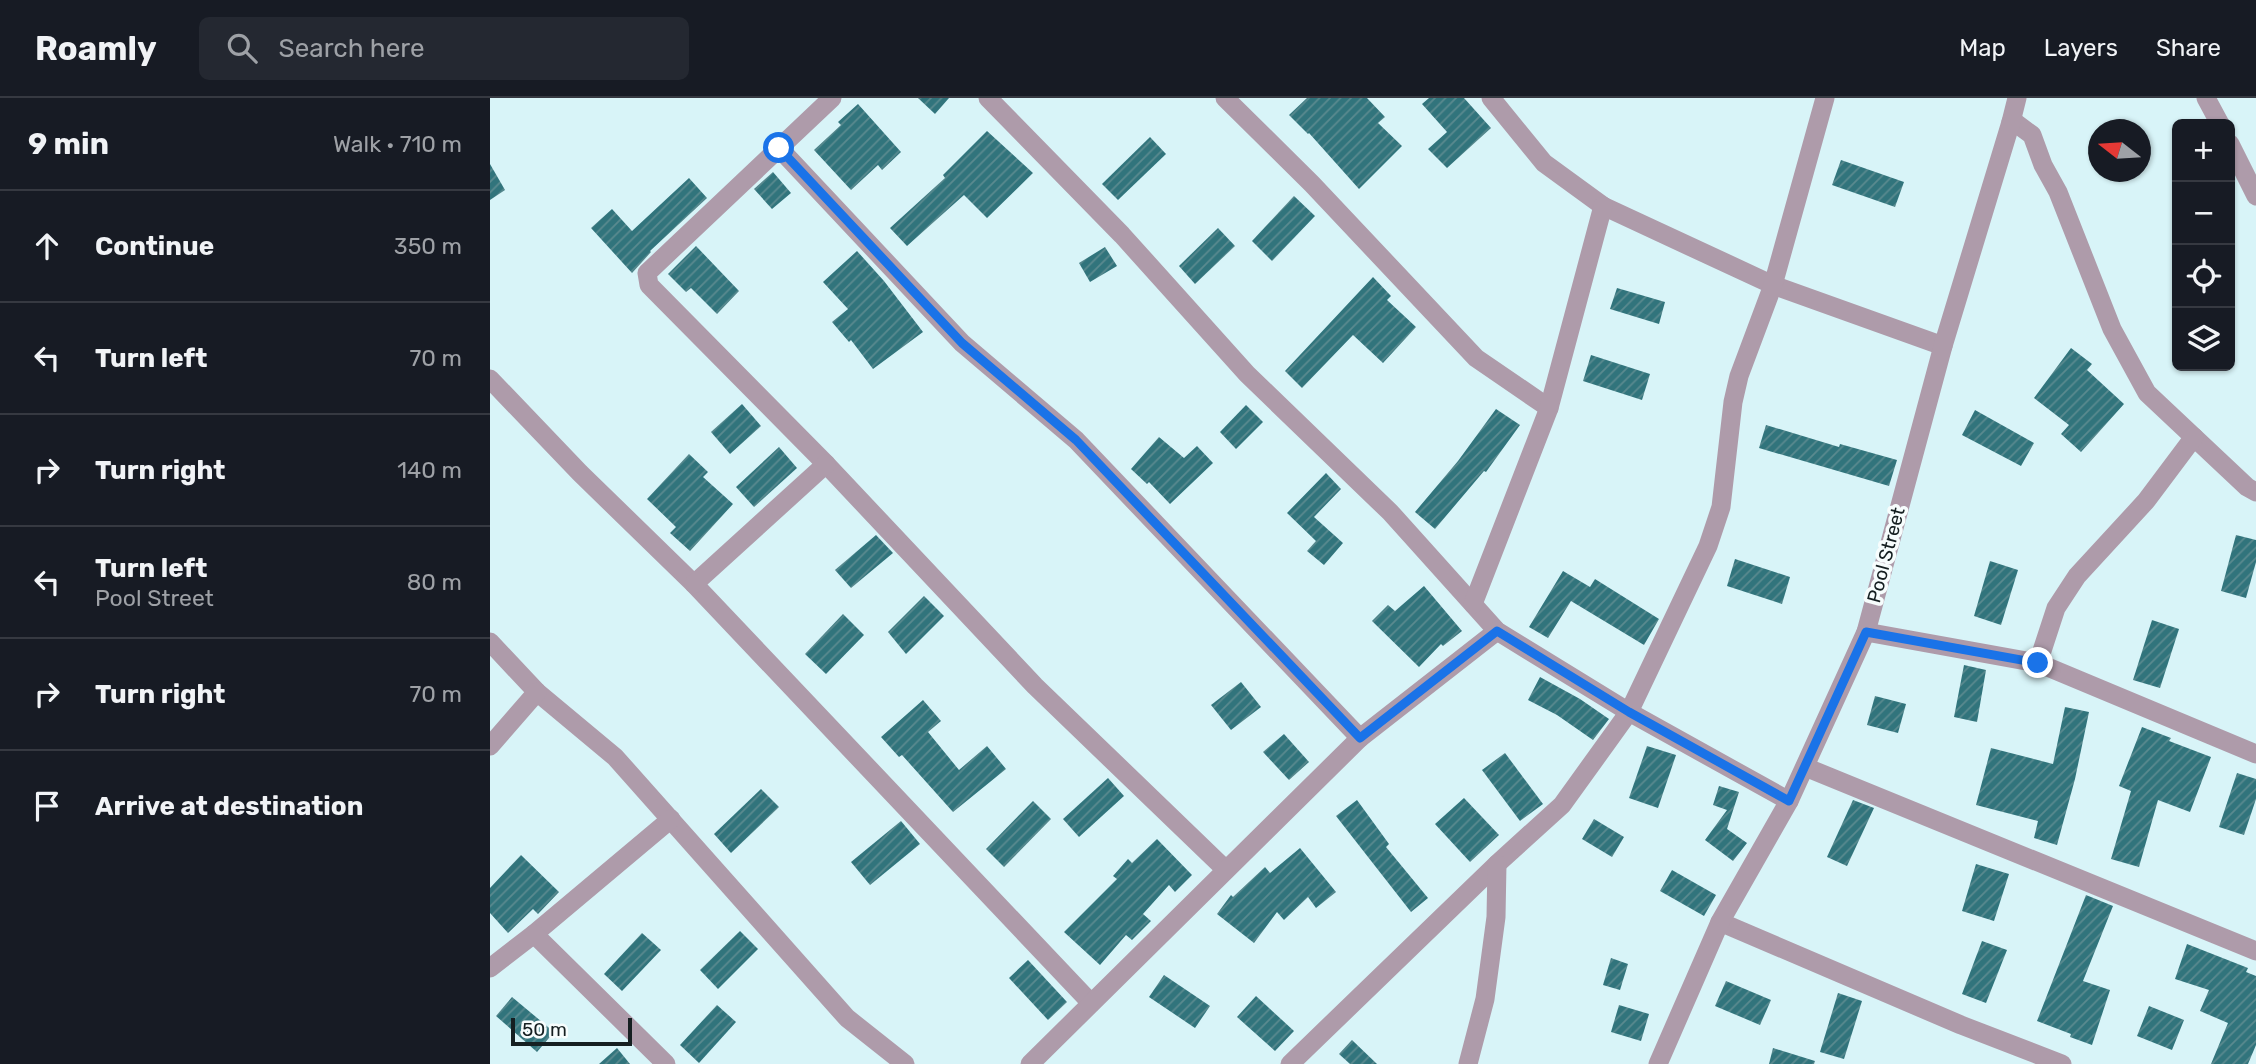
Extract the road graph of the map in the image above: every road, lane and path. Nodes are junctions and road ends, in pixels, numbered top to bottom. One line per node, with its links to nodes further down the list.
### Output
1 (832, 98): 10 (street)
2 (988, 98): 23 (street)
3 (1225, 98): 17 (street)
4 (1490, 98): 13 (street)
5 (1825, 98): 14 (street)
6 (2017, 98): 9 (street, Pool Street)
7 (2206, 98): 8 (street)
8 (2217, 119)
9 (2011, 122): 15 (street, Pool Street); 18 (street)
10 (779, 148): 19 (street); 30 (street)
11 (2235, 154): 12 (street)
12 (2256, 196)
13 (1603, 206): 14 (street); 17 (street)
14 (1773, 285): 15 (street); 29 (street)
15 (1943, 346): 25 (street, Pool Street)
16 (490, 379): 22 (street)
17 (1549, 408): 23 (street)
18 (2194, 437): 21 (street); 27 (street)
19 (826, 464): 22 (street); 37 (street)
20 (2256, 469): 21 (street)
21 (2251, 490)
22 (694, 584): 42 (street)
23 (1473, 604): 24 (street)
24 (1497, 631): 29 (street); 30 (street)
25 (1866, 632): 27 (street); 33 (street, Pool Street)
26 (490, 642): 28 (street)
27 (2038, 663): 32 (street)
28 (537, 692): 31 (street); 35 (street)
29 (1629, 712): 34 (street); 36 (street)
30 (1360, 738): 37 (street)
31 (490, 746)
32 (2256, 754)
33 (1805, 767): 34 (street, Pool Street); 40 (street)
34 (1789, 801): 38 (street, Pool Street)
35 (671, 819): 39 (street); 44 (street)
36 (1497, 864): 46 (street); 47 (street)
37 (1226, 870): 42 (street)
38 (1720, 922): 48 (street, Pool Street); 49 (street)
39 (534, 934): 41 (street); 43 (street)
40 (2256, 951)
41 (490, 968)
42 (1091, 1003): 45 (street)
43 (666, 1064)
44 (905, 1064)
45 (1030, 1064)
46 (1290, 1064)
47 (1468, 1064)
48 (1658, 1064)
49 (2062, 1064)

